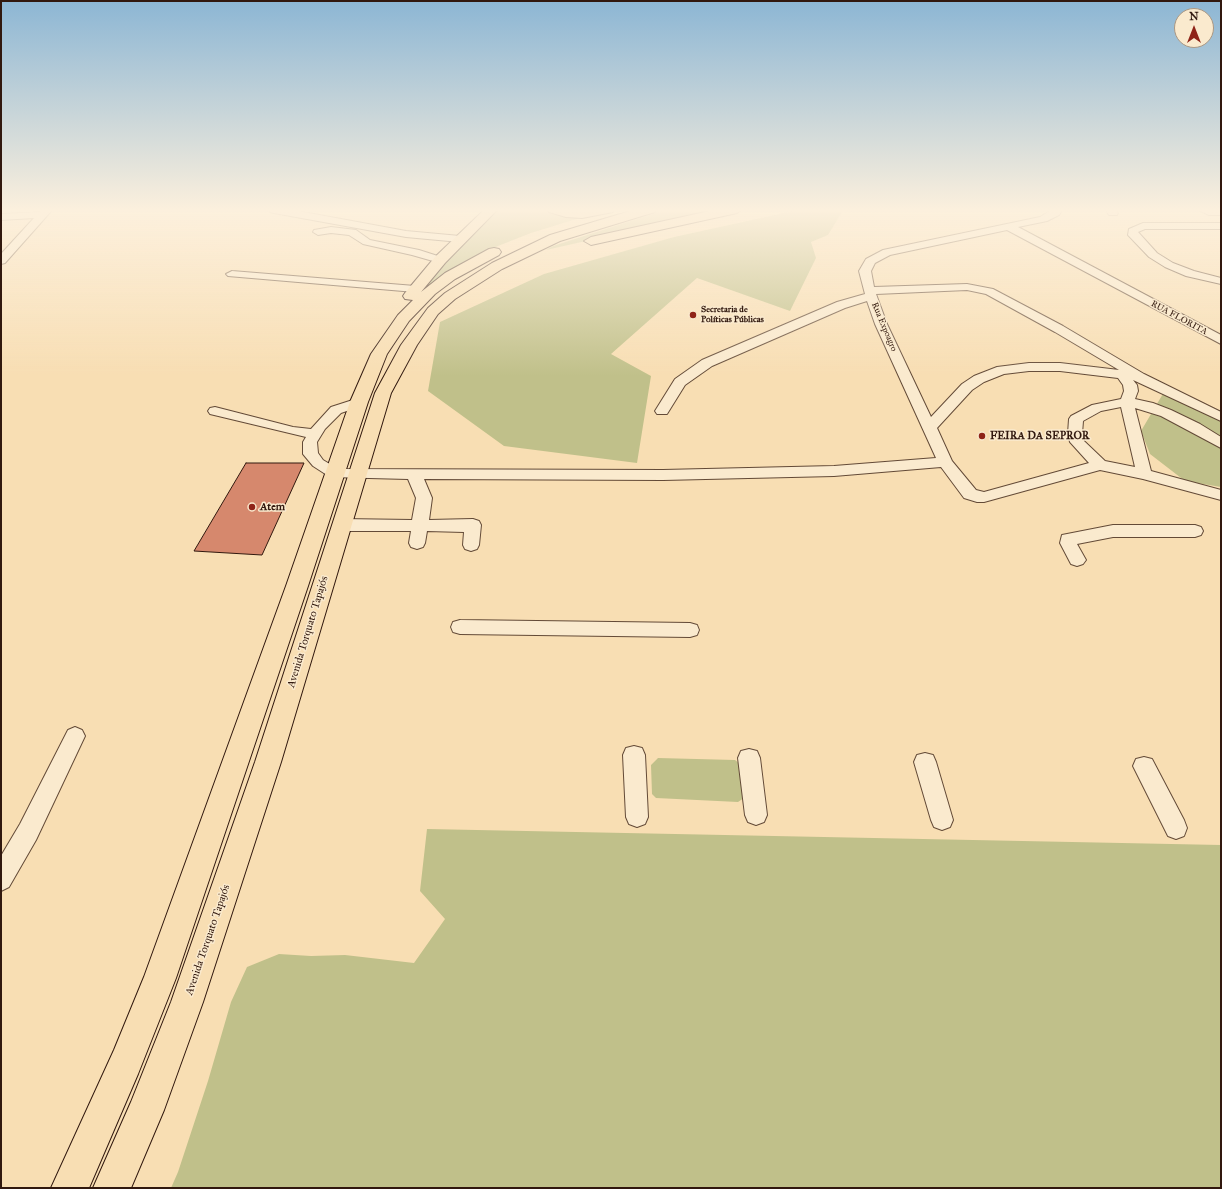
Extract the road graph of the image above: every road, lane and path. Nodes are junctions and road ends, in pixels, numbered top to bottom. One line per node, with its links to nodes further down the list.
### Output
1 (436, 264): 11 (highway)
2 (470, 264): 13 (highway, Avenida Torquato Tapajós)
3 (500, 264): 8 (highway, Avenida Torquato Tapajós)
4 (503, 264): 8 (highway)
5 (868, 264): 12 (street, Rua Expoagro)
6 (1080, 264): 14 (street, RUA FLORITA)
7 (1168, 264): 10 (street)
8 (497, 266): 27 (highway, Avenida Torquato Tapajós)
9 (232, 274): 11 (street)
10 (1221, 282)
11 (416, 289): 13 (highway)
12 (871, 294): 16 (street); 20 (street); 22 (street, Rua Expoagro)
13 (403, 318): 17 (highway, Avenida Torquato Tapajós)
14 (1221, 340)
15 (1122, 375): 16 (street); 18 (street); 22 (street)
16 (1139, 377): 21 (street)
17 (360, 402): 23 (street); 27 (highway, Avenida Torquato Tapajós)
18 (1123, 403): 24 (street); 26 (street); 29 (street)
19 (215, 411): 23 (street)
20 (662, 411)
21 (1221, 418)
22 (930, 427): 25 (street, Rua Expoagro)
23 (315, 434): 27 (street)
24 (1221, 444)
25 (945, 462): 26 (street, Rua Expoagro); 28 (street)
26 (1100, 465): 29 (street)
27 (346, 474): 28 (street); 31 (highway, Avenida Torquato Tapajós); 48 (highway, Avenida Torquato Tapajós)
28 (414, 474): 33 (street)
29 (1144, 474): 30 (street)
30 (1221, 495)
31 (341, 525): 33 (street); 49 (highway, Avenida Torquato Tapajós)
32 (1194, 531): 35 (street)
33 (418, 534): 34 (street)
34 (472, 545)
35 (1077, 560)
36 (460, 627): 37 (street)
37 (690, 630)
38 (75, 736): 47 (street)
39 (634, 755): 44 (street)
40 (749, 758): 43 (street)
41 (925, 762): 45 (street)
42 (1144, 766): 46 (street)
43 (756, 815)
44 (637, 817)
45 (942, 820)
46 (1176, 828)
47 (1, 879)
48 (70, 1188)
49 (112, 1188)

